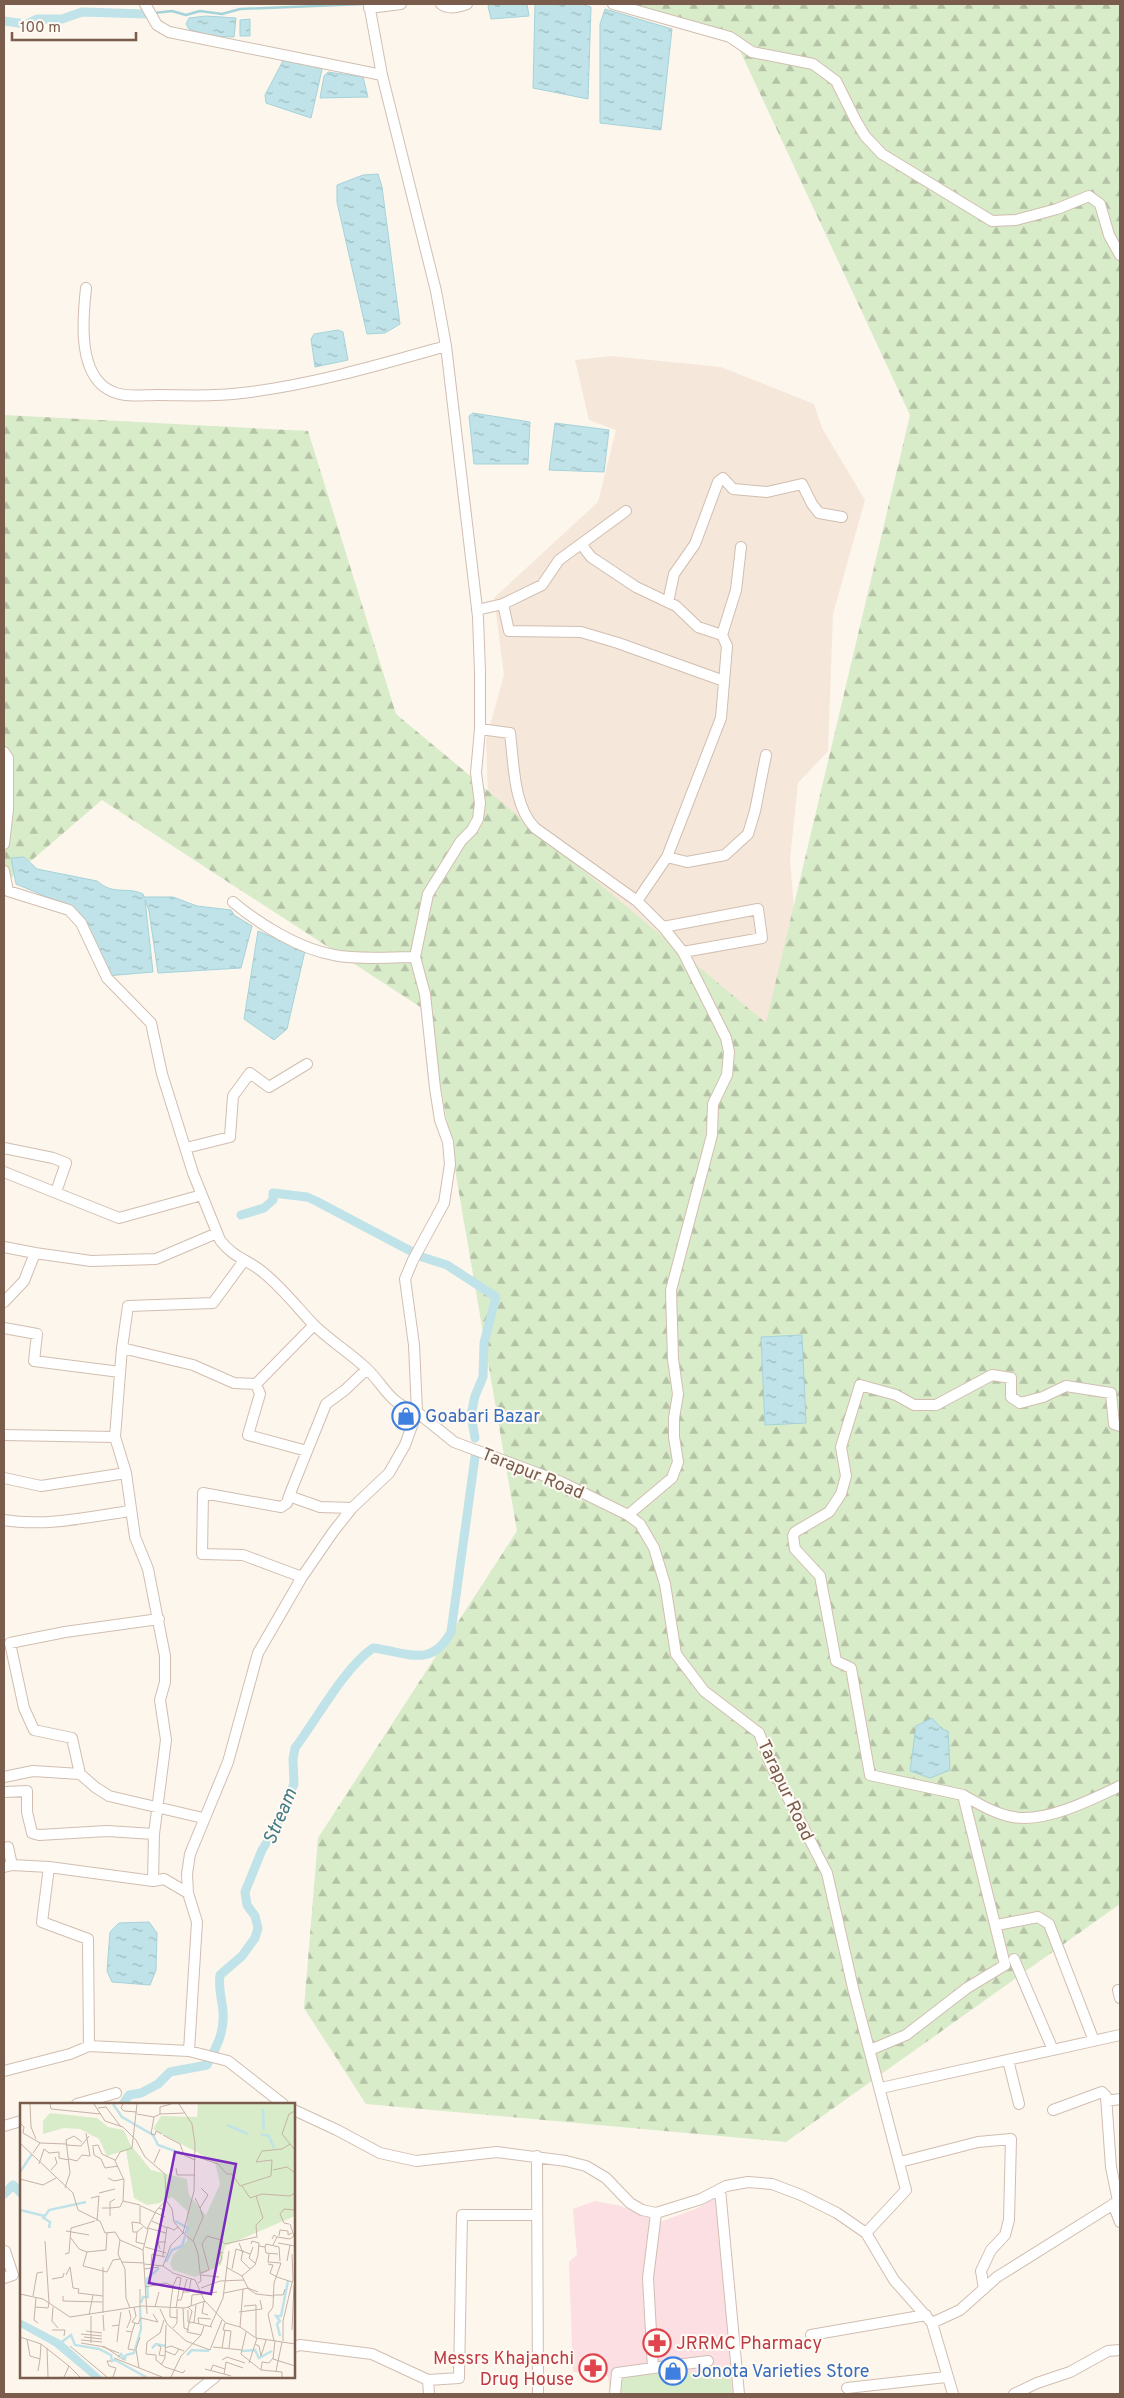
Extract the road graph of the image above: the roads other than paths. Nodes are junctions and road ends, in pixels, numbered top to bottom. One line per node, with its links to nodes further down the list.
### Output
1 (145, 4): 7 (street)
2 (401, 4): 6 (street)
3 (442, 4): 4 (street)
4 (467, 4)
5 (613, 4): 8 (street)
6 (369, 6): 7 (street)
7 (382, 75): 10 (street)
8 (1120, 255)
9 (86, 288): 10 (street)
10 (446, 346): 17 (street)
11 (626, 511): 13 (street)
12 (842, 517): 15 (street)
13 (582, 544): 15 (street); 16 (street)
14 (740, 548): 18 (street)
15 (668, 602): 18 (street)
16 (503, 604): 17 (street); 19 (street)
17 (477, 610): 20 (street)
18 (722, 635): 19 (street)
19 (724, 681): 24 (street)
20 (480, 729): 27 (street); 31 (street)
21 (4, 752): 23 (street)
22 (766, 755): 24 (street)
23 (4, 844)
24 (667, 857): 27 (street)
25 (4, 871): 26 (street)
26 (6, 893): 34 (street, Tarapur Road)
27 (637, 901): 29 (street)
28 (233, 902): 31 (street)
29 (663, 927): 30 (street); 30 (street)
30 (683, 952): 59 (street)
31 (414, 957): 49 (street)
32 (307, 1064): 34 (street)
33 (4, 1148): 36 (street)
34 (186, 1148): 37 (street, Tarapur Road)
35 (4, 1172): 36 (street)
36 (56, 1192): 37 (street)
37 (202, 1195): 38 (street, Tarapur Road)
38 (217, 1233): 40 (street); 41 (street, Tarapur Road)
39 (4, 1247): 40 (street)
40 (35, 1253): 42 (street)
41 (243, 1262): 43 (street, Tarapur Road); 45 (street)
42 (4, 1302)
43 (314, 1325): 46 (street, Tarapur Road); 48 (street)
44 (4, 1328): 47 (street)
45 (122, 1348): 47 (street); 48 (street)
46 (367, 1369): 49 (street, Tarapur Road); 53 (street)
47 (120, 1372): 52 (street)
48 (256, 1384): 53 (street)
49 (416, 1412): 57 (street); 59 (street, Tarapur Road)
50 (1120, 1426): 67 (street)
51 (4, 1435): 52 (street)
52 (115, 1437): 54 (street)
53 (307, 1451): 56 (street)
54 (126, 1473): 55 (street); 58 (street)
55 (4, 1478)
56 (290, 1496): 57 (street); 61 (street)
57 (352, 1508): 61 (street)
58 (130, 1512): 60 (street); 62 (street)
59 (628, 1515): 81 (street, Tarapur Road)
60 (4, 1520)
61 (302, 1577): 69 (street)
62 (159, 1620): 63 (street); 68 (street)
63 (80, 1774): 64 (street); 68 (street)
64 (4, 1777)
65 (1120, 1786): 67 (street)
66 (4, 1792): 70 (street)
67 (963, 1795): 76 (street)
68 (158, 1808): 69 (street); 70 (street)
69 (203, 1818): 75 (street)
70 (154, 1834): 74 (street)
71 (4, 1848): 72 (street)
72 (8, 1866): 73 (street)
73 (49, 1867): 74 (street); 80 (street)
74 (153, 1881): 75 (street)
75 (188, 1894): 83 (street)
76 (997, 1925): 79 (street); 81 (street)
77 (1014, 1959): 82 (street)
78 (1120, 2035): 79 (street)
79 (1094, 2041): 82 (street)
80 (89, 2046): 83 (street); 85 (street)
81 (870, 2050): 86 (street, Tarapur Road)
82 (1053, 2050): 84 (street)
83 (189, 2051): 91 (street)
84 (1008, 2060): 86 (street); 92 (street)
85 (4, 2072)
86 (881, 2088): 98 (street, Tarapur Road)
87 (116, 2093): 90 (street)
88 (1120, 2099): 89 (street)
89 (1106, 2100): 94 (street); 100 (street)
90 (81, 2103)
91 (282, 2103)
92 (1019, 2104)
93 (295, 2110): 97 (street)
94 (1053, 2110)
95 (20, 2121): 96 (street)
96 (4, 2126)
97 (537, 2156): 101 (street); 102 (street)
98 (900, 2162): 104 (street, Tarapur Road); 107 (street)
99 (720, 2189): 101 (street); 104 (street); 122 (street)
100 (1117, 2202): 103 (street); 107 (street)
101 (656, 2213): 113 (street)
102 (537, 2215): 116 (street); 120 (street)
103 (1120, 2222)
104 (866, 2234): 108 (street)
105 (4, 2249): 106 (street)
106 (12, 2275)
107 (984, 2289): 108 (street)
108 (929, 2319): 109 (street); 114 (street)
109 (811, 2335)
110 (295, 2347): 116 (street)
111 (1120, 2350): 124 (street)
112 (708, 2361): 113 (street)
113 (653, 2368): 121 (street)
114 (946, 2377): 117 (street); 123 (street)
115 (214, 2378): 118 (street)
116 (428, 2380): 119 (street)
117 (847, 2388)
118 (194, 2394)
119 (429, 2394)
120 (538, 2394)
121 (615, 2394)
122 (739, 2394)
123 (953, 2394)
124 (1014, 2394)

